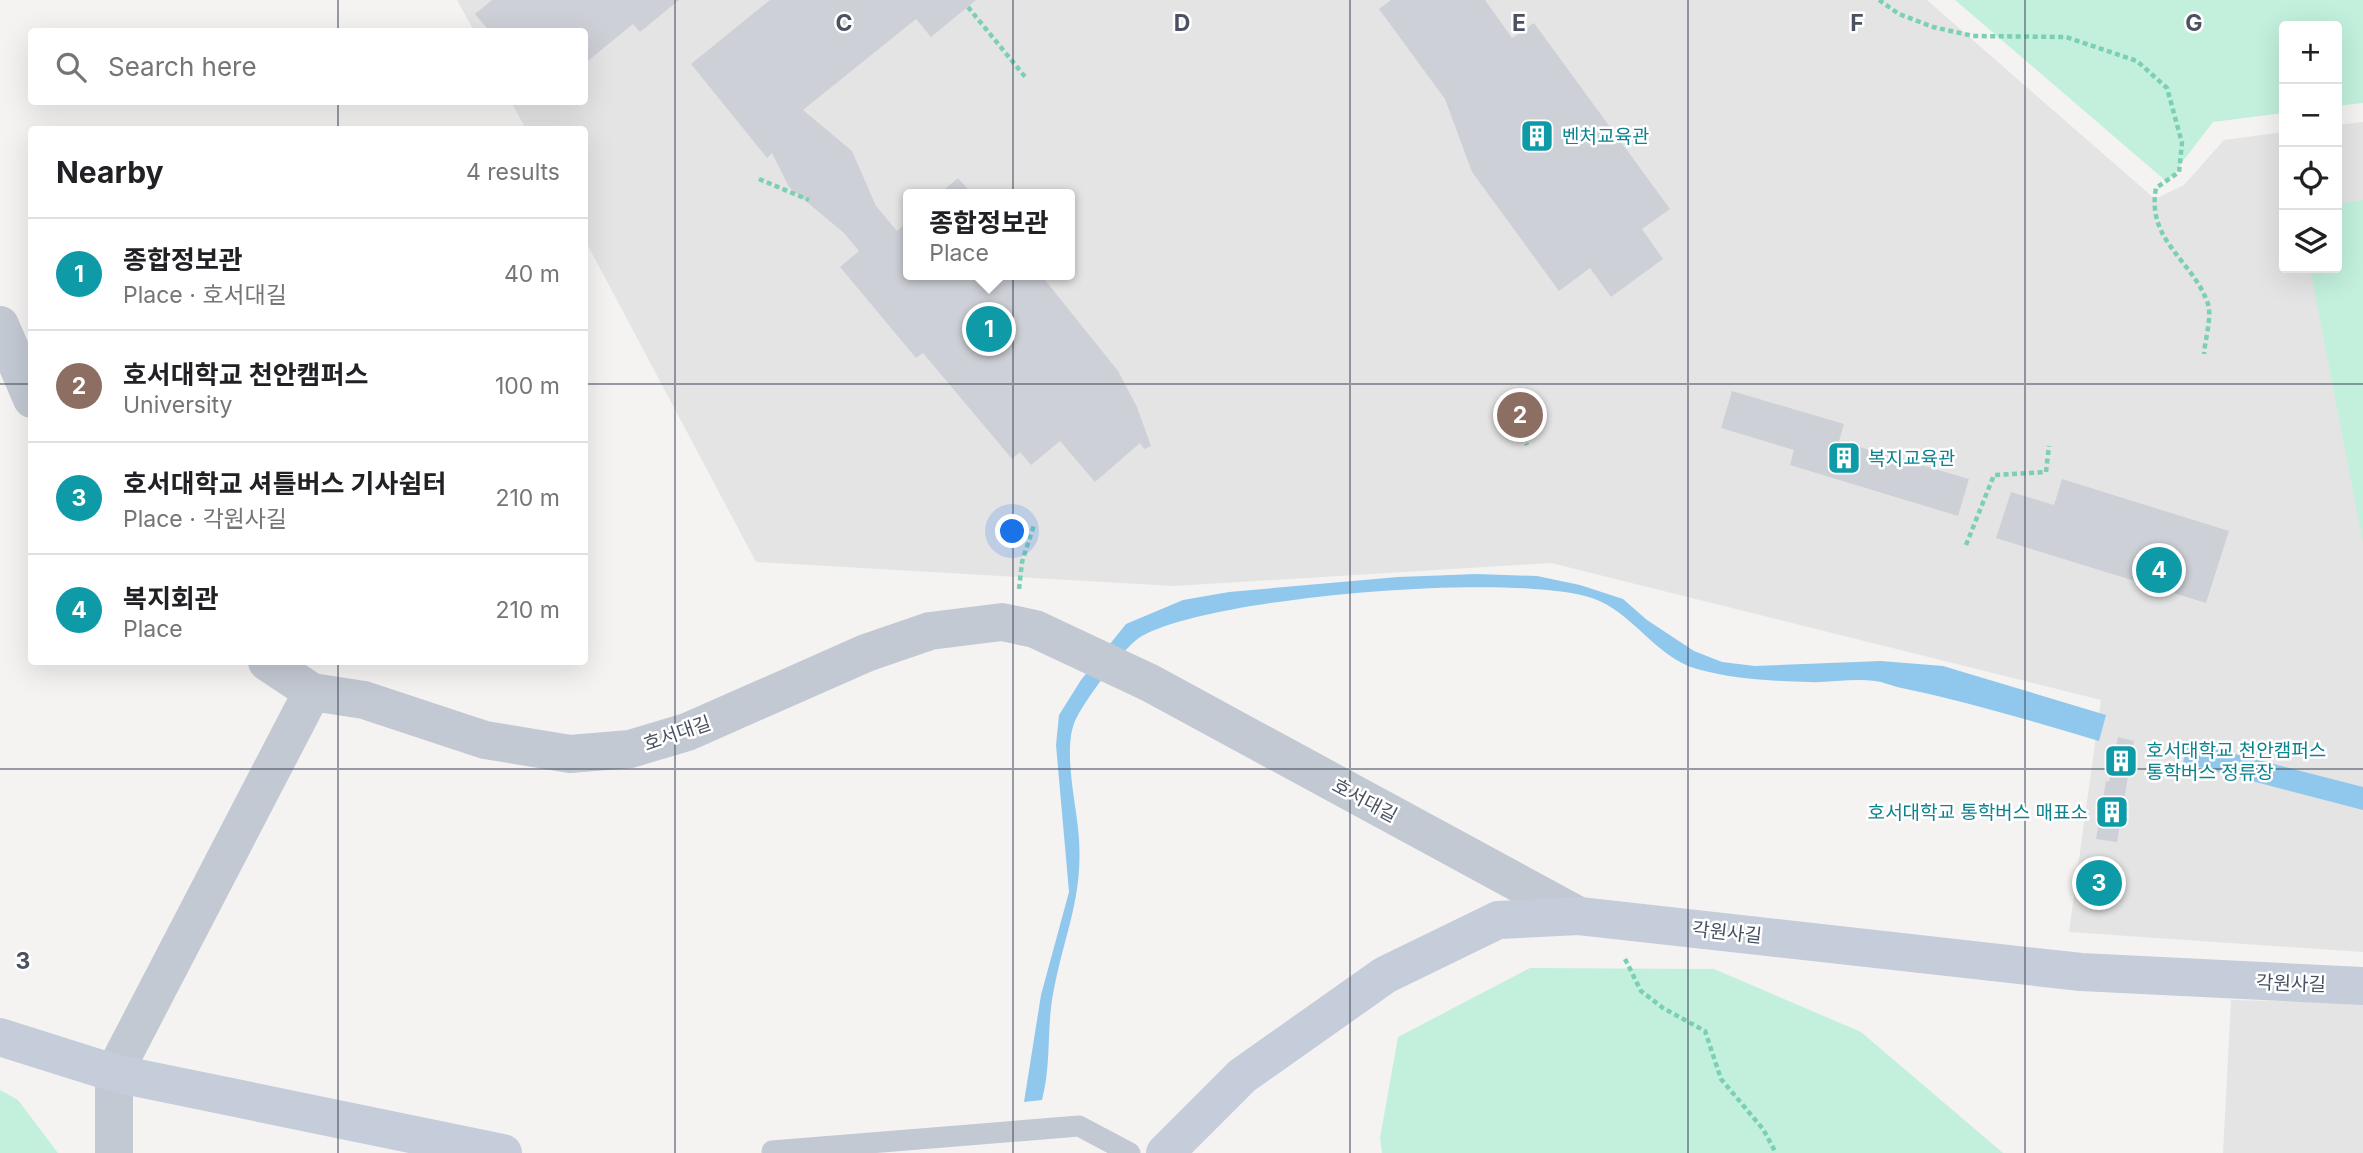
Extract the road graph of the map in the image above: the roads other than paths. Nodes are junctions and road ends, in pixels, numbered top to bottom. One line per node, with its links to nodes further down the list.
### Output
1 (0, 325): 2 (street)
2 (28, 390)
3 (272, 665): 4 (street, 호서대길)
4 (312, 692): 5 (street, 호서대길); 8 (street)
5 (1579, 916): 6 (street, 각원사길); 13 (street, 각원사길)
6 (2363, 986)
7 (0, 1037): 8 (street)
8 (114, 1073): 10 (street); 11 (street)
9 (772, 1151): 12 (lane)
10 (114, 1153)
11 (503, 1153)
12 (1130, 1153)
13 (1165, 1153)

